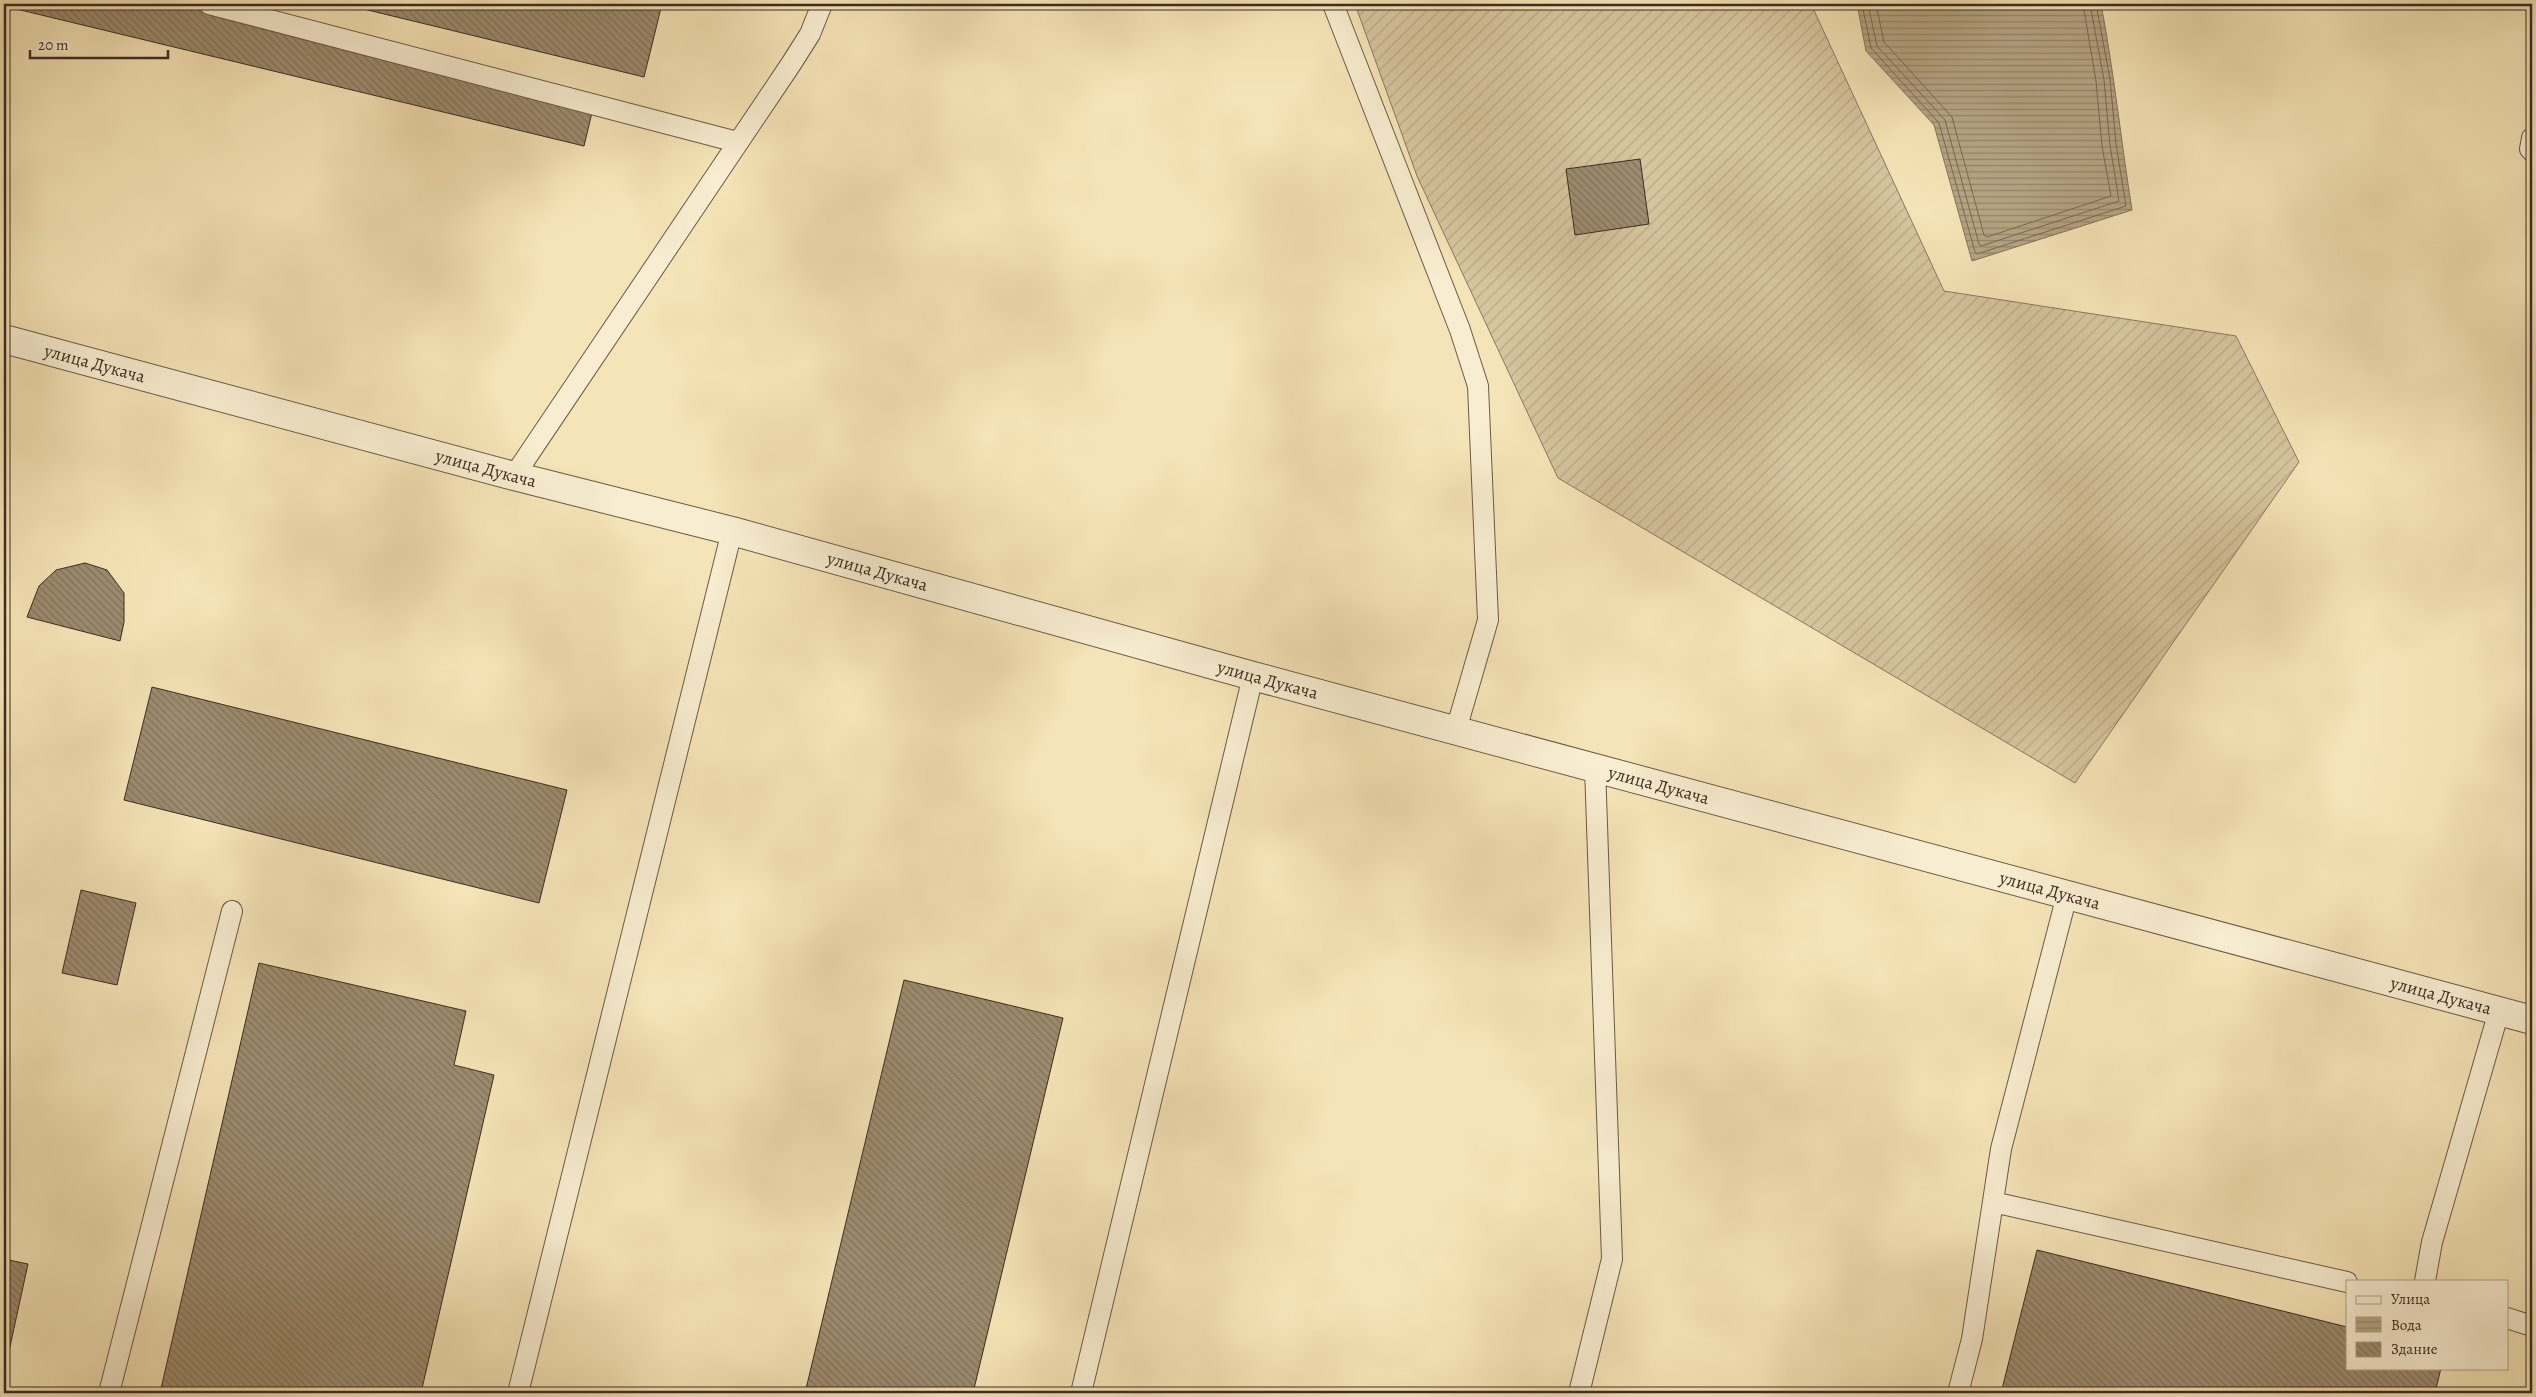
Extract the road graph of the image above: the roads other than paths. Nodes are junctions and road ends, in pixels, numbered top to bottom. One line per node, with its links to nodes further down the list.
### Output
1 (209, 4): 5 (lane)
2 (822, 4): 5 (lane)
3 (1333, 4): 11 (lane)
4 (2532, 138): 6 (lane)
5 (737, 142): 8 (lane)
6 (2532, 151)
7 (4, 339): 8 (street, улица Дукача)
8 (514, 476): 9 (street, улица Дукача)
9 (732, 531): 10 (street, улица Дукача); 23 (lane)
10 (1252, 676): 11 (street, улица Дукача); 24 (lane)
11 (1456, 730): 12 (street, улица Дукача)
12 (1595, 767): 13 (street, улица Дукача); 25 (lane)
13 (2067, 895): 15 (street, улица Дукача); 17 (lane)
14 (232, 911): 22 (lane)
15 (2498, 1011): 16 (street, улица Дукача); 18 (lane)
16 (2532, 1020)
17 (1993, 1202): 19 (lane); 26 (lane)
18 (2425, 1280)
19 (2346, 1282)
20 (2508, 1318): 21 (lane)
21 (2532, 1326)
22 (109, 1393)
23 (518, 1393)
24 (1081, 1393)
25 (1579, 1393)
26 (1958, 1393)

